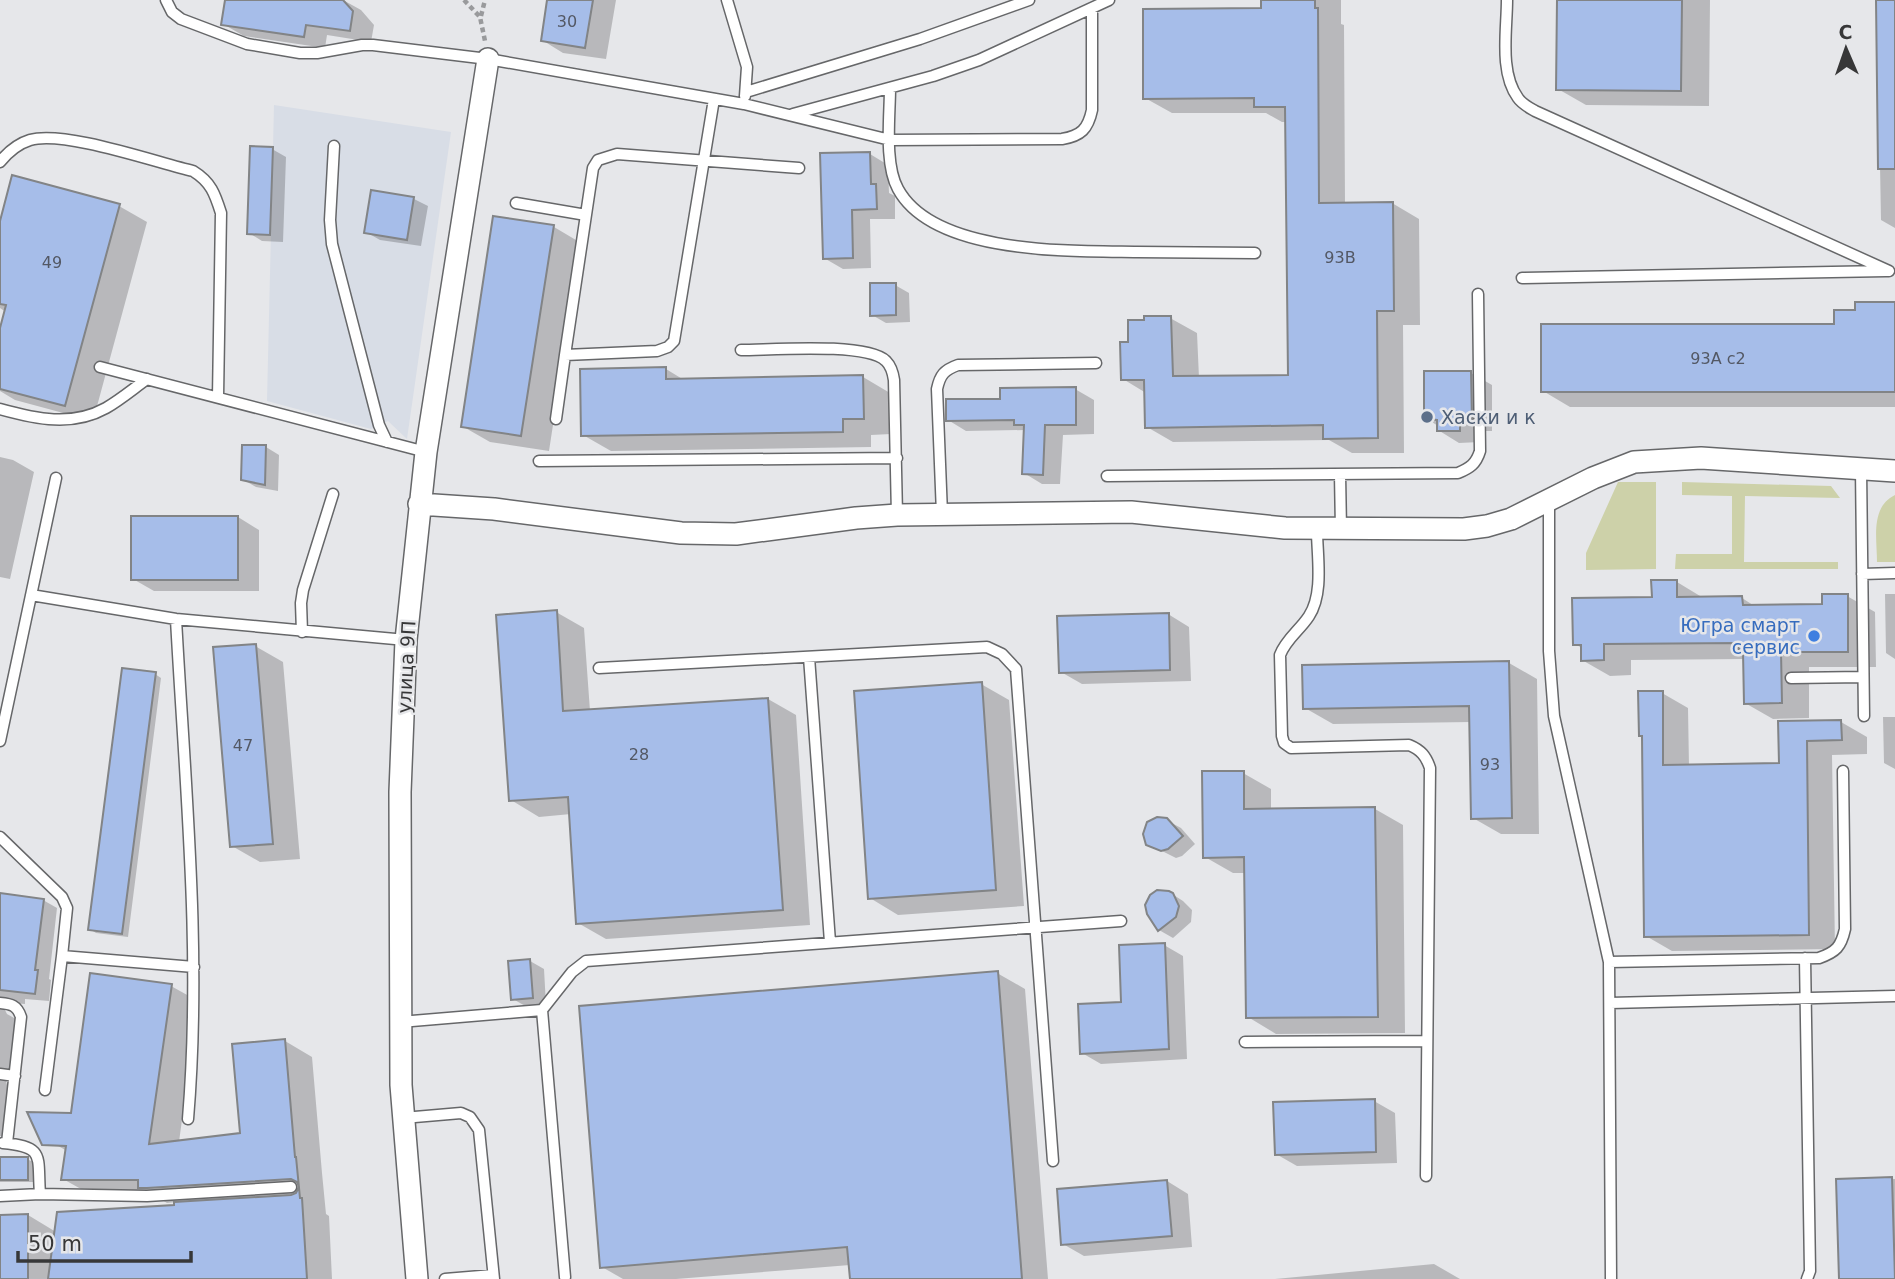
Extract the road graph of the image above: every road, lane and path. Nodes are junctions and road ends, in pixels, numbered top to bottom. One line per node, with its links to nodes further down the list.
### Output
1 (166, 0): 10 (lane)
2 (464, 0): 9 (path)
3 (485, 0): 9 (path)
4 (727, 0): 12 (lane)
5 (1029, 0): 12 (lane)
6 (1109, 0): 8 (lane)
7 (1507, 0): 24 (lane)
8 (1092, 8): 11 (lane); 16 (lane)
9 (480, 17): 10 (path)
10 (488, 60): 13 (lane); 36 (street, улица 9П)
11 (890, 88): 15 (lane); 16 (lane)
12 (746, 92): 14 (lane)
13 (714, 99): 14 (lane); 18 (lane)
14 (744, 104): 15 (lane)
15 (790, 115): 16 (lane)
16 (890, 140): 23 (lane)
17 (334, 146): 35 (lane)
18 (704, 161): 20 (lane); 22 (lane); 28 (lane)
19 (0, 162): 32 (lane)
20 (799, 168)
21 (516, 203): 22 (lane)
22 (586, 215): 28 (lane)
23 (1255, 253)
24 (1892, 273): 25 (lane)
25 (1522, 278)
26 (1478, 294): 41 (lane)
27 (741, 350): 37 (lane)
28 (565, 355): 34 (lane)
29 (1096, 363): 47 (lane)
30 (100, 368): 31 (lane)
31 (147, 379): 32 (lane); 33 (lane)
32 (218, 397): 35 (lane)
33 (0, 409)
34 (556, 419)
35 (387, 442): 36 (lane)
36 (426, 452): 46 (street, улица 9П)
37 (897, 458): 38 (lane); 48 (lane)
38 (539, 461)
39 (1861, 469): 40 (street); 45 (street); 52 (lane)
40 (1895, 471)
41 (1340, 474): 42 (lane); 50 (lane)
42 (1107, 476)
43 (56, 478): 53 (lane)
44 (333, 494): 55 (lane)
45 (1549, 502): 50 (street); 70 (lane)
46 (419, 504): 48 (street); 56 (street, улица 9П)
47 (942, 514): 48 (street); 49 (street)
48 (897, 515)
49 (1317, 530): 50 (street); 78 (lane)
50 (1341, 530)
51 (1895, 573): 52 (lane)
52 (1862, 574): 59 (lane)
53 (31, 594): 54 (lane); 62 (lane)
54 (176, 619): 55 (lane); 71 (lane)
55 (302, 632): 56 (lane)
56 (406, 640): 77 (street, улица 9П)
57 (808, 657): 58 (lane); 66 (lane); 67 (lane)
58 (599, 668)
59 (1863, 677): 60 (lane); 61 (lane)
60 (1791, 678)
61 (1864, 716)
62 (0, 741)
63 (1843, 771): 69 (lane)
64 (0, 837): 68 (lane)
65 (1121, 922): 66 (lane)
66 (1036, 928): 67 (lane); 86 (lane)
67 (830, 942): 76 (lane)
68 (62, 956): 71 (lane); 82 (lane)
69 (1805, 958): 70 (lane); 73 (lane)
70 (1609, 962): 75 (lane)
71 (194, 967): 84 (lane)
72 (1895, 996): 73 (lane)
73 (1806, 998): 75 (lane); 96 (lane)
74 (0, 1003): 81 (lane)
75 (1610, 1003): 95 (lane)
76 (542, 1010): 77 (lane); 92 (lane)
77 (400, 1022): 83 (street, улица 9П)
78 (1427, 1041): 79 (lane); 87 (lane)
79 (1245, 1042)
80 (0, 1074): 81 (lane)
81 (15, 1076): 85 (lane)
82 (45, 1090)
83 (403, 1118): 91 (lane); 93 (street, улица 9П)
84 (188, 1119)
85 (4, 1143): 89 (lane)
86 (1053, 1161)
87 (1426, 1176)
88 (291, 1187): 89 (lane)
89 (40, 1194): 90 (lane)
90 (0, 1196)
91 (494, 1277): 94 (lane)
92 (565, 1277)
93 (417, 1279)
94 (445, 1279)
95 (1611, 1279)
96 (1807, 1279)

